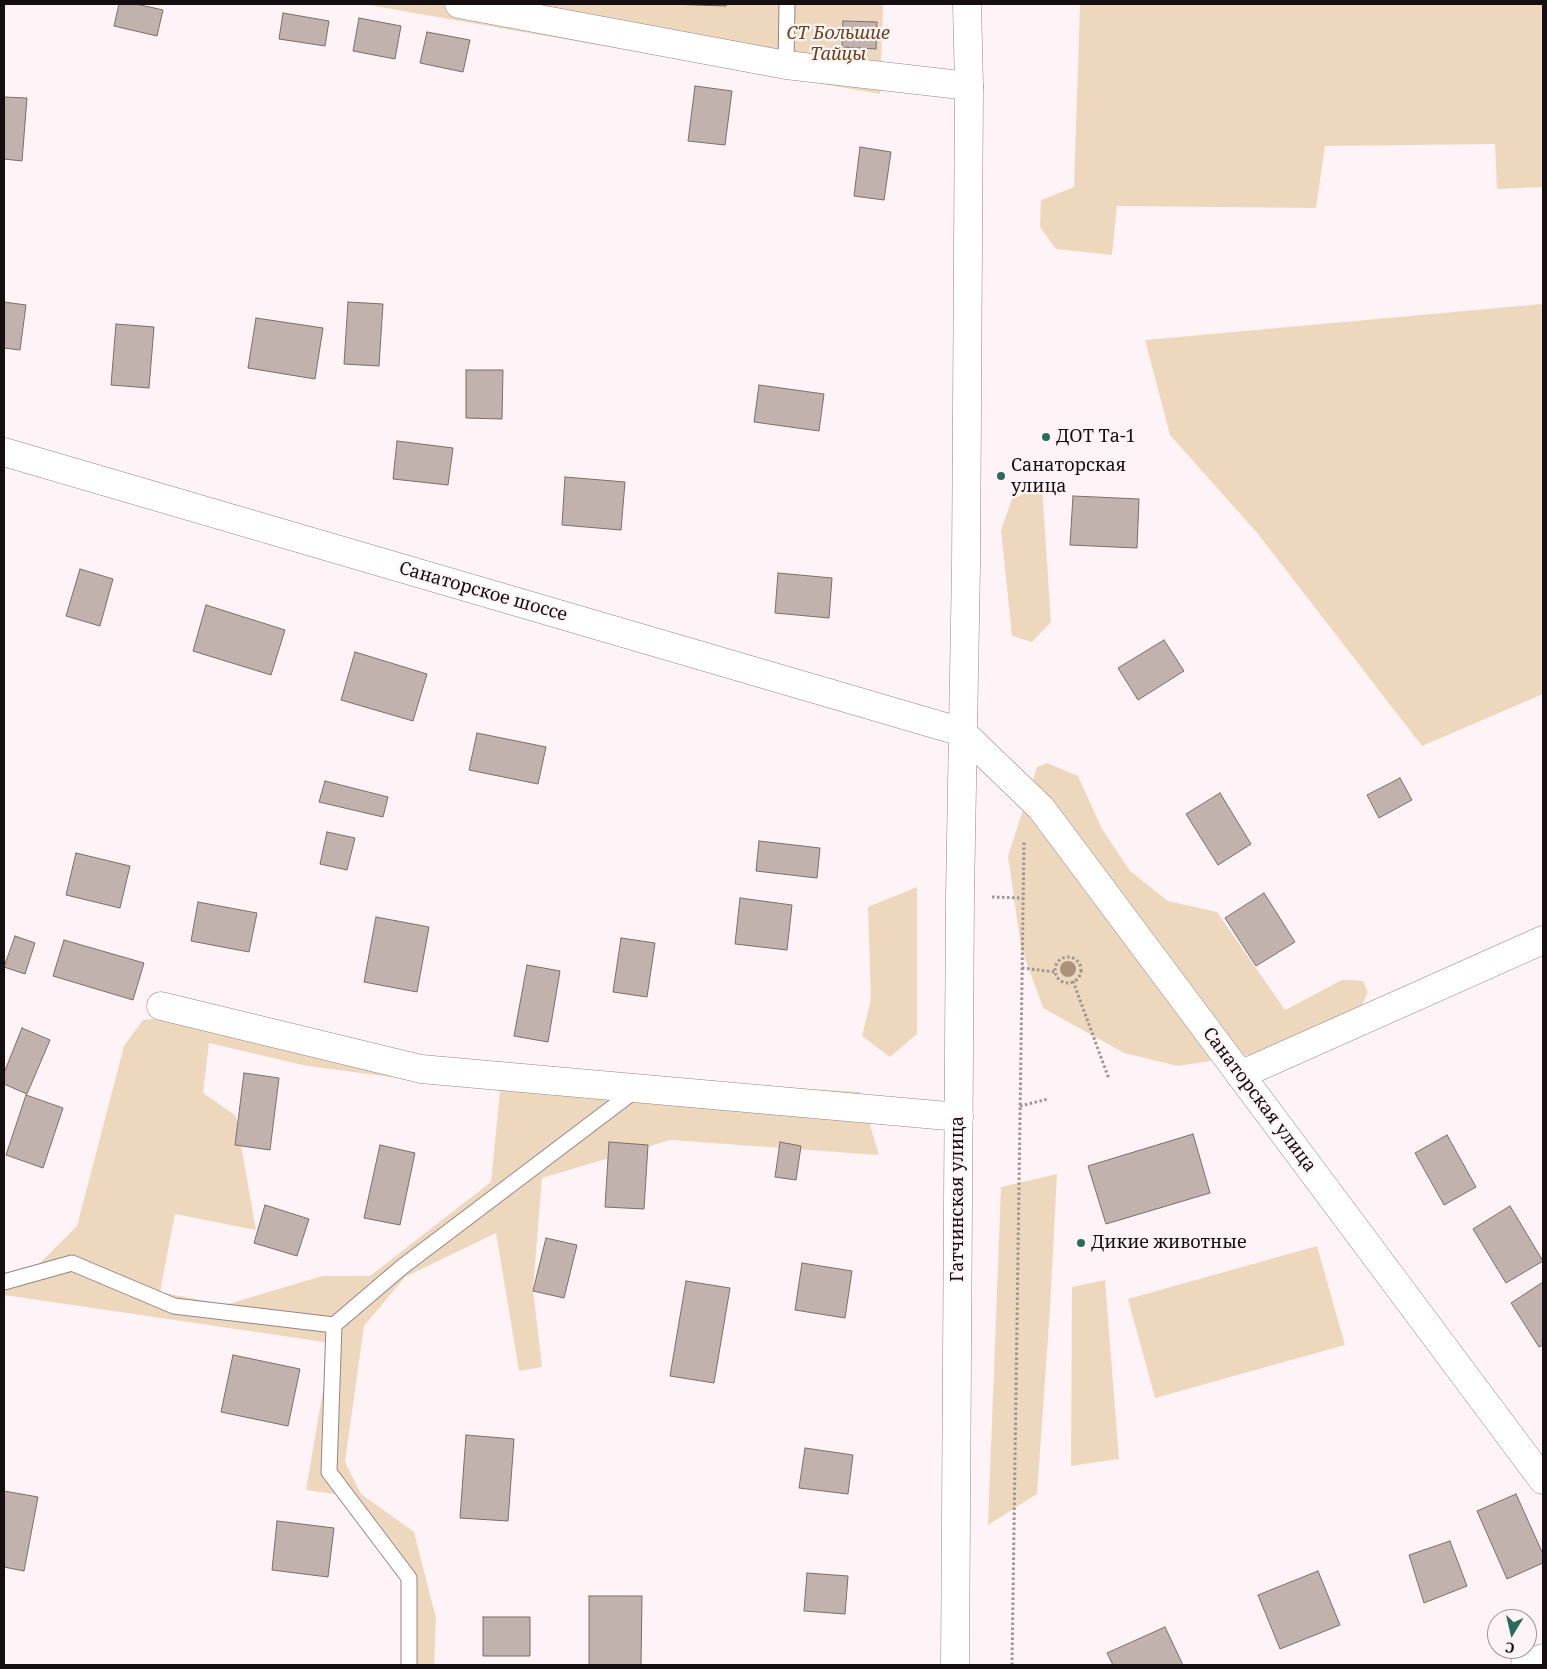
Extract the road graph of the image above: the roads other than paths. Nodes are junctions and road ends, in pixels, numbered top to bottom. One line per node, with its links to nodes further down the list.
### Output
1 (459, 4): 4 (street)
2 (787, 4): 4 (lane)
3 (967, 4): 5 (street, Гатчинская улица)
4 (786, 64): 5 (street)
5 (969, 86): 7 (street, Гатчинская улица)
6 (4, 452): 7 (street, Санаторское шоссе)
7 (962, 732): 10 (street, Санаторская улица); 12 (street, Гатчинская улица)
8 (1543, 940): 10 (street)
9 (161, 1006): 11 (street)
10 (1240, 1075): 15 (street, Санаторская улица)
11 (637, 1089): 12 (street); 14 (lane)
12 (959, 1117): 18 (street, Гатчинская улица)
13 (4, 1282): 14 (lane)
14 (334, 1325): 17 (lane)
15 (1543, 1480)
16 (1543, 1658): 19 (street)
17 (409, 1665)
18 (955, 1665)
19 (1526, 1665)

